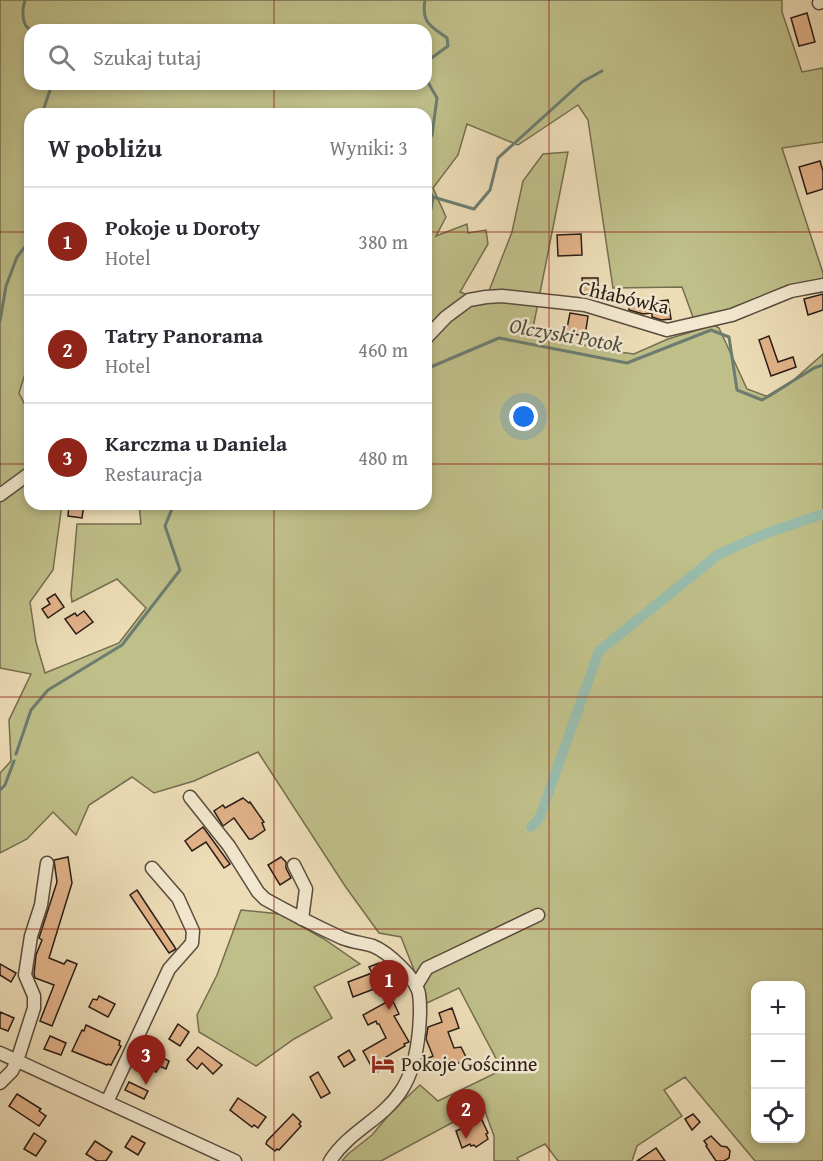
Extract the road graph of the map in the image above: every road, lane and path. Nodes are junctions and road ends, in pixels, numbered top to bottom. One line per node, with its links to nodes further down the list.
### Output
1 (823, 285): 2 (street, Chłabówka)
2 (432, 332)
3 (24, 477): 4 (street)
4 (0, 495)
5 (190, 797): 10 (street)
6 (47, 863): 13 (street)
7 (294, 865): 10 (street)
8 (152, 868): 15 (street)
9 (538, 915): 11 (street)
10 (302, 919): 11 (street)
11 (416, 986): 17 (street)
12 (0, 1053): 13 (street)
13 (17, 1060): 14 (street); 15 (street)
14 (0, 1083)
15 (107, 1102): 16 (street)
16 (235, 1161)
17 (330, 1161)

